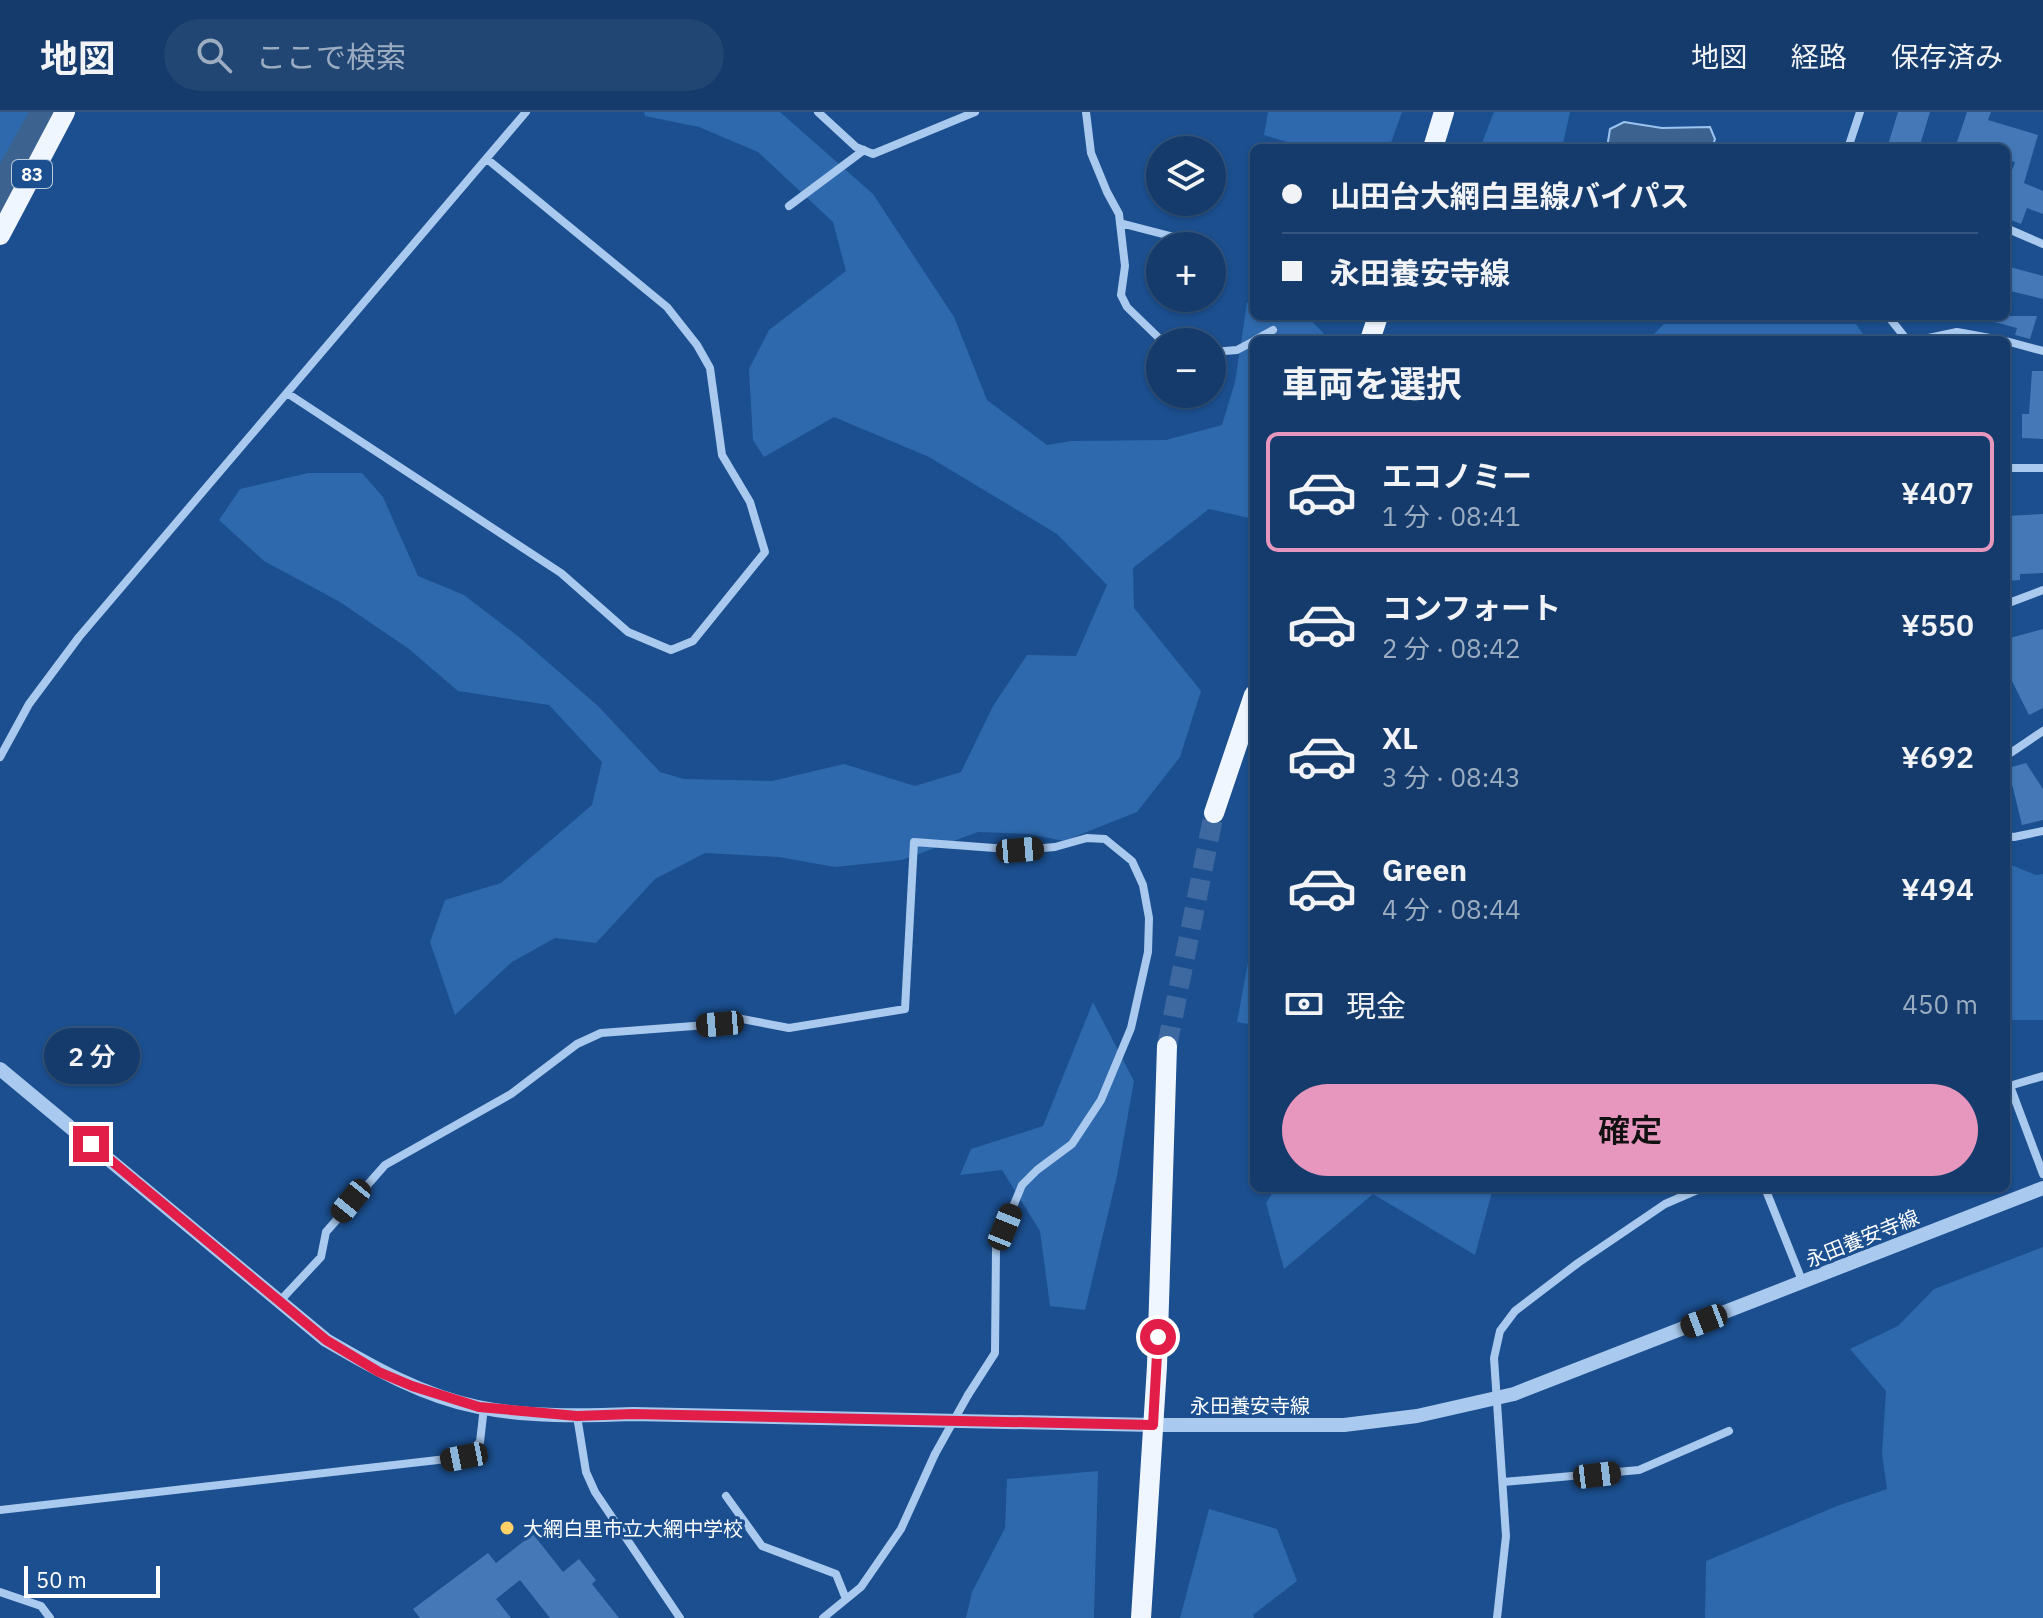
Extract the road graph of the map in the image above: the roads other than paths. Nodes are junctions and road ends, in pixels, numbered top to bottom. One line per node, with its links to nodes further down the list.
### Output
1 (65, 112): 16 (main road, 83)
2 (526, 112): 11 (street)
3 (818, 112): 10 (street)
4 (975, 112): 10 (street)
5 (1086, 112): 13 (street)
6 (1444, 112): 8 (main road)
7 (1860, 112): 9 (street)
8 (1434, 144)
9 (1849, 144)
10 (864, 150): 12 (street)
11 (487, 159): 29 (street); 29 (street)
12 (789, 206)
13 (1120, 223): 15 (street); 19 (street)
14 (2010, 230): 17 (street)
15 (1156, 232)
16 (0, 235)
17 (2043, 244)
18 (1891, 320): 22 (street)
19 (1149, 328)
20 (1273, 330): 21 (street)
21 (1262, 336)
22 (1904, 336)
23 (1938, 336): 24 (street)
24 (1978, 336)
25 (1250, 343): 27 (street)
26 (2010, 343): 28 (street)
27 (1226, 351)
28 (2043, 351)
29 (287, 393): 37 (street)
30 (2010, 468): 31 (street)
31 (2043, 468)
32 (2043, 590): 33 (street)
33 (2010, 602)
34 (1250, 707): 38 (main road)
35 (2043, 731): 36 (street)
36 (2010, 753)
37 (0, 757)
38 (1214, 813)
39 (2043, 831): 40 (street)
40 (2010, 836)
41 (1167, 1046): 55 (main road)
42 (0, 1069): 51 (street, 永田養安寺線)
43 (2043, 1076): 44 (street)
44 (2010, 1085)
45 (2010, 1091): 46 (street)
46 (2043, 1174)
47 (2043, 1188): 50 (street, 永田養安寺線)
48 (1693, 1192): 52 (street)
49 (1767, 1192): 50 (street)
50 (1803, 1283): 52 (street, 永田養安寺線)
51 (279, 1302): 53 (street, 永田養安寺線); 61 (street, bridge)
52 (1497, 1399): 55 (street, 永田養安寺線); 57 (street)
53 (484, 1407): 54 (street, 永田養安寺線); 59 (street)
54 (577, 1416): 55 (street, 永田養安寺線); 63 (street)
55 (1153, 1425): 65 (main road)
56 (1729, 1431): 57 (street)
57 (1503, 1482): 66 (street)
58 (726, 1496): 61 (street)
59 (0, 1510)
60 (0, 1592): 62 (street)
61 (846, 1599): 64 (street)
62 (50, 1618)
63 (680, 1618)
64 (823, 1618)
65 (1141, 1618)
66 (1497, 1618)

